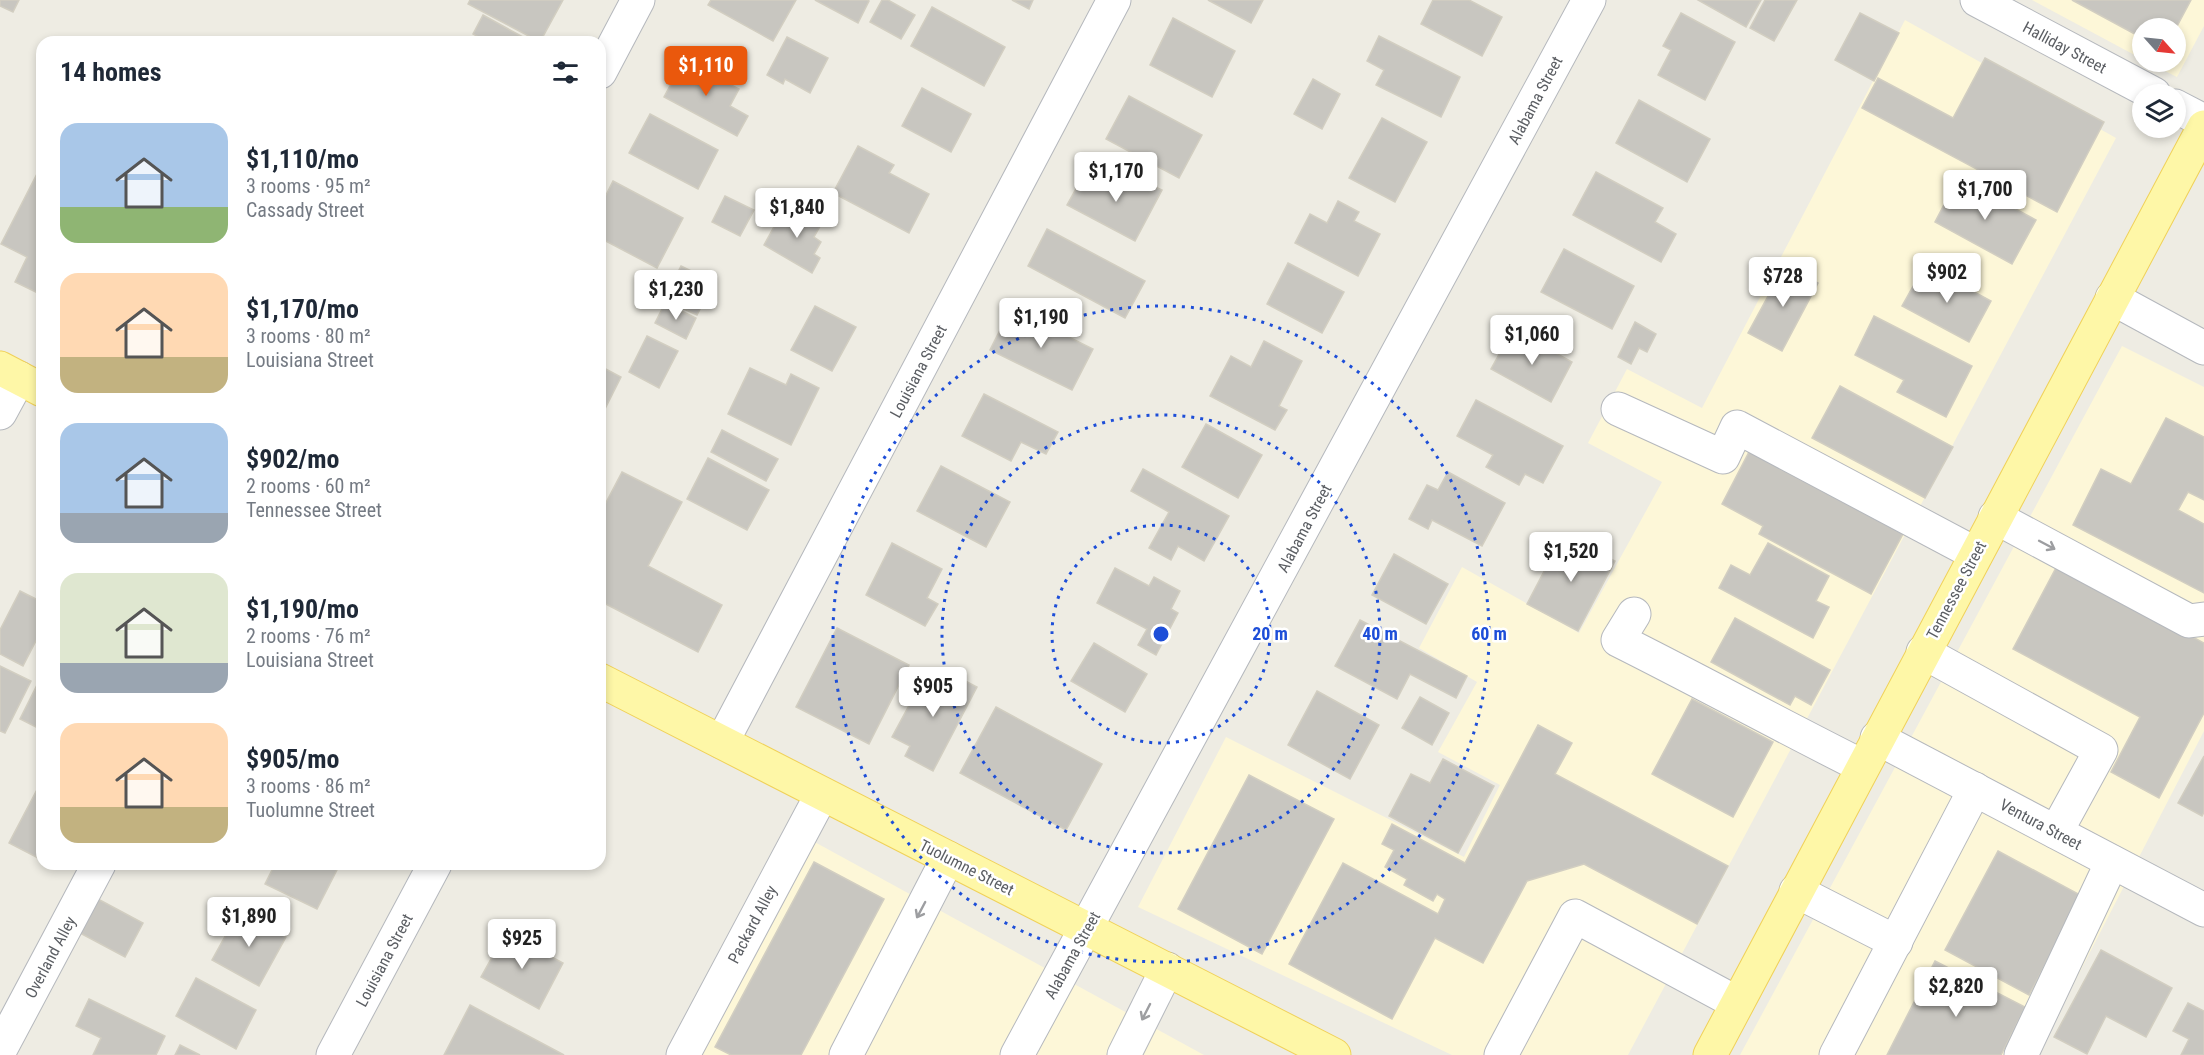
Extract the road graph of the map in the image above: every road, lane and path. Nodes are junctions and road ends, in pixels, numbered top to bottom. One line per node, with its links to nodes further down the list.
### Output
1 (638, 0): 5 (street)
2 (1114, 0): 22 (street, Louisiana Street)
3 (1589, 0): 33 (street, Alabama Street)
4 (1977, 0): 6 (street, Halliday Street)
5 (606, 61)
6 (2135, 84)
7 (2186, 112): 8 (street)
8 (2204, 121)
9 (2204, 127): 10 (main road, Tennessee Street)
10 (2112, 298): 11 (street); 15 (main road, Tennessee Street)
11 (2204, 348)
12 (20, 378): 14 (street)
13 (1618, 409): 16 (street)
14 (0, 413)
15 (1995, 517): 16 (main road, Tennessee Street); 18 (street, one-way to 18)
16 (1976, 554): 19 (main road, Tennessee Street)
17 (1634, 614): 23 (street)
18 (2204, 619)
19 (1923, 652): 21 (main road, Tennessee Street); 26 (street)
20 (606, 683): 22 (main road, Tuolumne Street)
21 (1877, 738): 23 (main road, Tennessee Street); 24 (street, Ventura Street)
22 (722, 742): 25 (main road, Tuolumne Street)
23 (1862, 766): 31 (main road, Tennessee Street)
24 (1975, 789): 26 (street, Ventura Street); 34 (street)
25 (822, 794): 27 (main road, Tuolumne Street); 39 (street, Packard Alley)
26 (2056, 832): 28 (street, Ventura Street)
27 (948, 858): 33 (main road, Tuolumne Street); 40 (street, one-way to 40)
28 (2112, 862): 32 (street, Ventura Street); 47 (street)
29 (96, 870): 37 (street, Overland Alley)
30 (432, 870): 38 (street, Louisiana Street)
31 (1796, 891): 34 (street); 36 (main road, Tennessee Street)
32 (2204, 910)
33 (1087, 928): 35 (main road, Tuolumne Street); 41 (street, Alabama Street)
34 (1896, 942): 46 (street)
35 (1167, 969): 42 (street, one-way to 42); 43 (main road, Tuolumne Street)
36 (1737, 1003): 44 (street); 45 (main road, Tennessee Street)
37 (0, 1050)
38 (333, 1055)
39 (682, 1055)
40 (846, 1055)
41 (1017, 1055)
42 (1124, 1055)
43 (1334, 1055)
44 (1501, 1055)
45 (1710, 1055)
46 (1836, 1055)
47 (2022, 1055)

